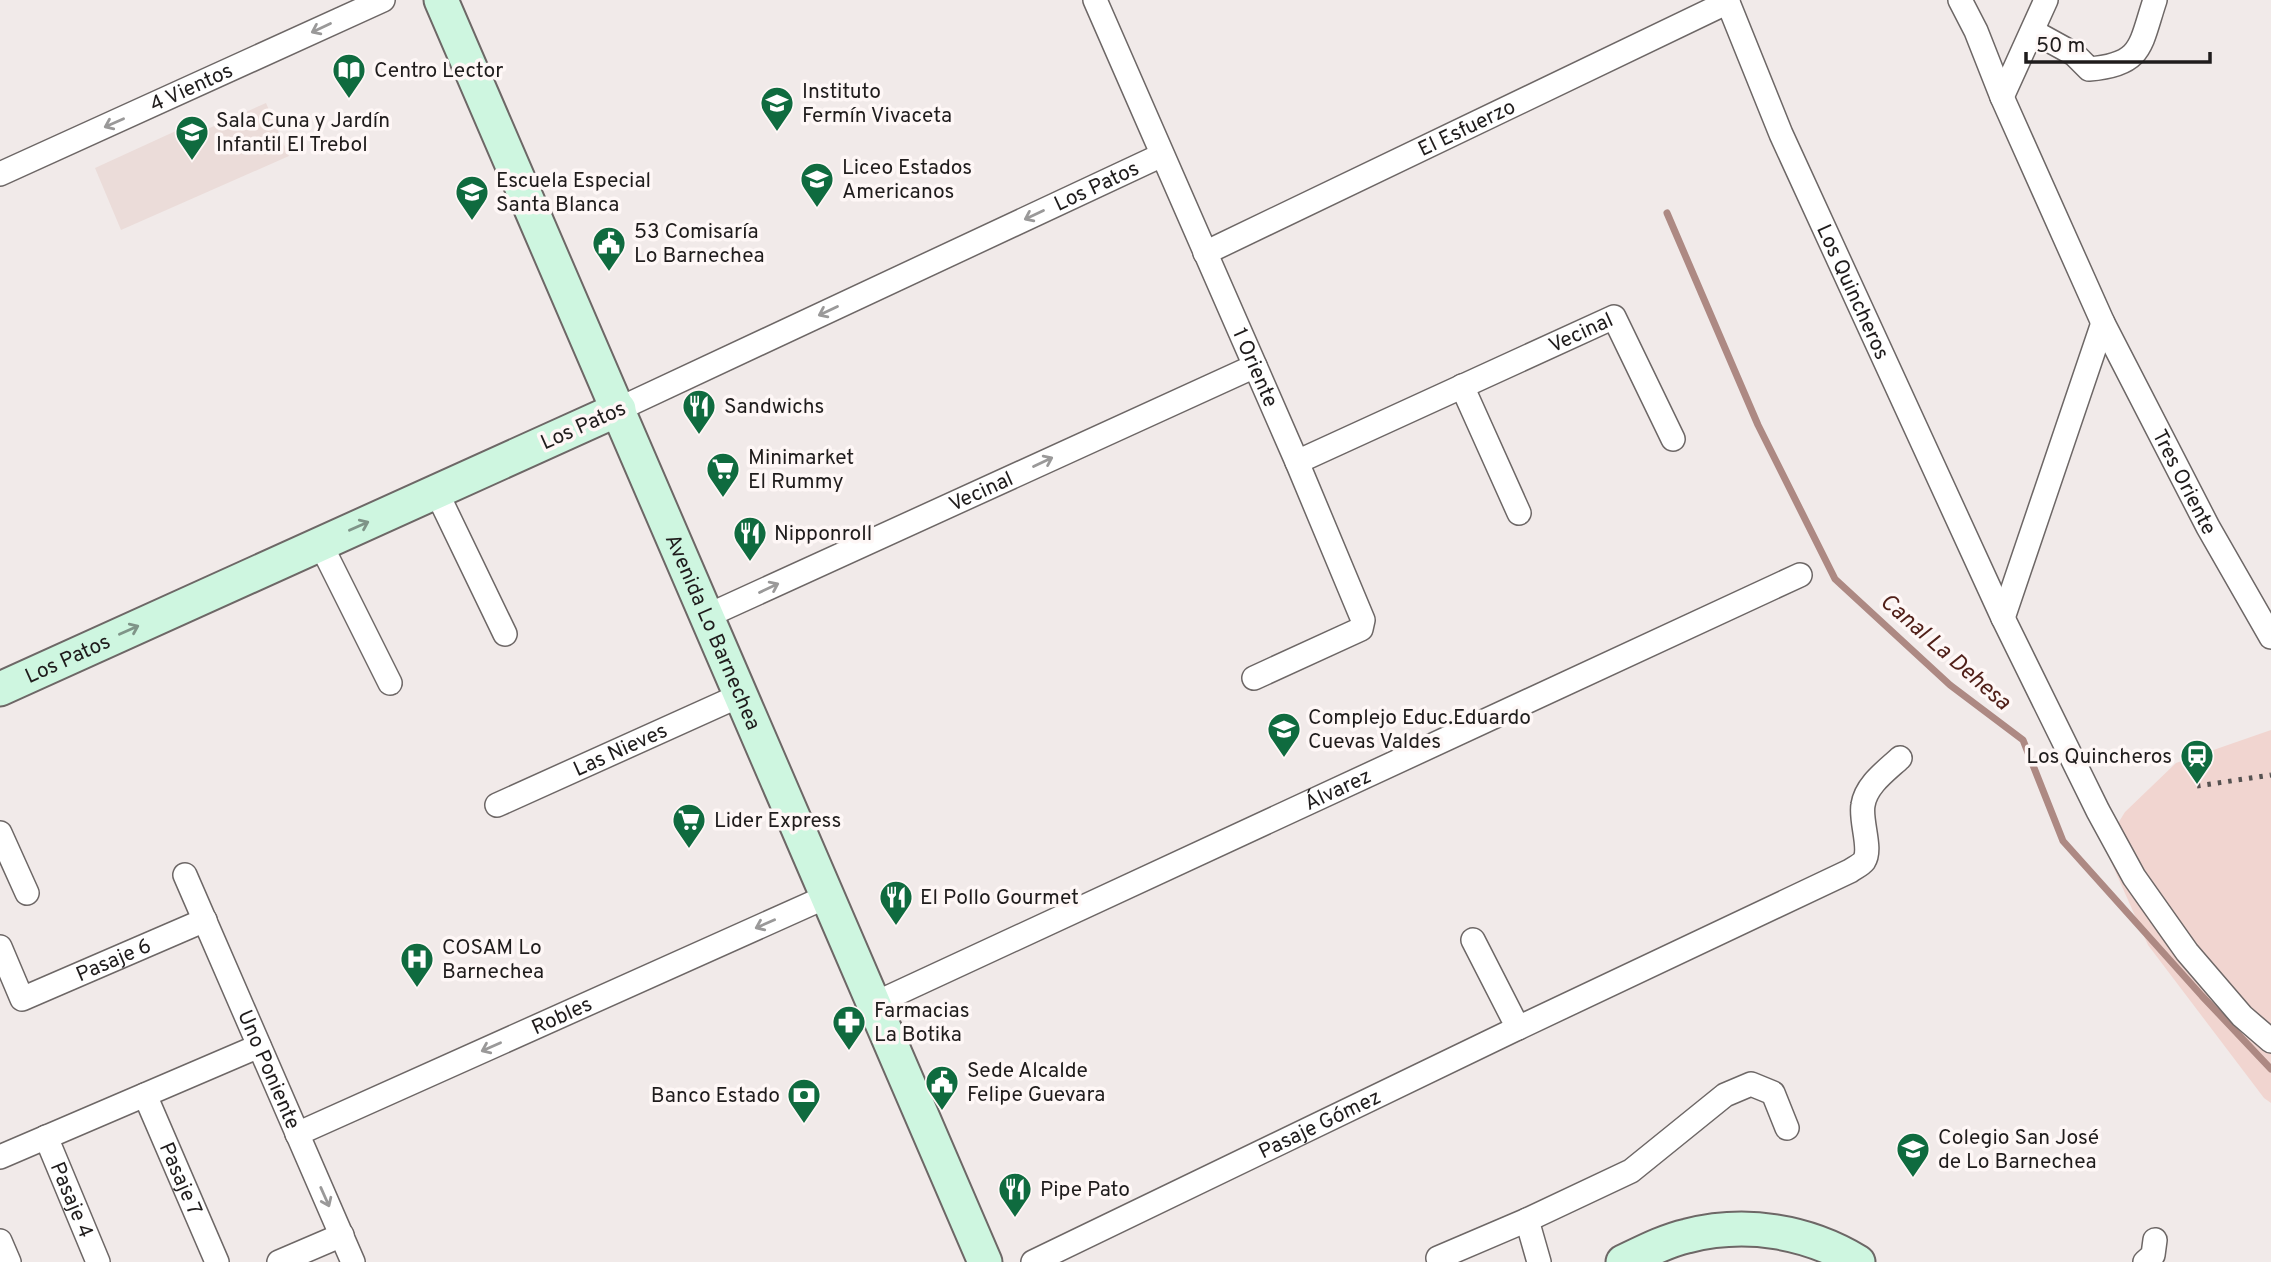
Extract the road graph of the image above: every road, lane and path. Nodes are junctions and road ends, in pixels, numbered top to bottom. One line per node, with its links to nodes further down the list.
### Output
1 (383, 0): 11 (street, 4 Vientos, one-way to 11)
2 (441, 0): 16 (main road, Avenida Lo Barnechea)
3 (1095, 0): 10 (street, 1 Oriente)
4 (1960, 0): 9 (street, Tres Oriente)
5 (2046, 0): 8 (street)
6 (2155, 0): 8 (street)
7 (1727, 1): 12 (street, El Esfuerzo); 24 (street, Los Quincheros)
8 (2034, 32): 9 (street)
9 (2003, 97): 13 (street, Tres Oriente)
10 (1162, 155): 12 (street, 1 Oriente); 16 (street, Los Patos, one-way to 16)
11 (0, 174)
12 (1205, 253): 14 (street, 1 Oriente)
13 (2103, 323): 24 (street); 26 (street, Tres Oriente)
14 (1255, 366): 18 (street, 1 Oriente); 23 (street, Vecinal, one-way to 14)
15 (1462, 386): 17 (street, Vecinal); 18 (street, Vecinal); 20 (street)
16 (619, 409): 19 (main road, Los Patos); 23 (main road, Avenida Lo Barnechea)
17 (1674, 439)
18 (1297, 462): 27 (street, 1 Oriente)
19 (436, 491): 21 (main road, Los Patos, one-way to 19); 25 (street)
20 (1519, 513)
21 (320, 543): 28 (street); 29 (main road, Los Patos, one-way to 21)
22 (1800, 575): 41 (street, Álvarez)
23 (707, 616): 30 (main road, Avenida Lo Barnechea)
24 (2003, 618): 43 (street, Los Quincheros)
25 (505, 634)
26 (2271, 637)
27 (1254, 678)
28 (390, 683)
29 (0, 689)
30 (741, 695): 32 (street, Las Nieves); 36 (main road, Avenida Lo Barnechea)
31 (1900, 758): 42 (street, Pasaje Gómez)
32 (497, 805)
33 (0, 833): 35 (street)
34 (185, 875): 37 (street, Uno Poniente)
35 (27, 893)
36 (828, 896): 41 (main road, Avenida Lo Barnechea); 47 (street, Robles, one-way to 47)
37 (205, 920): 40 (street, Pasaje 6); 44 (street, Uno Poniente)
38 (1473, 940): 42 (street)
39 (0, 947): 40 (street)
40 (14, 997)
41 (874, 1004): 60 (main road, Avenida Lo Barnechea)
42 (1518, 1028): 61 (street, Pasaje Gómez)
43 (2271, 1041)
44 (259, 1046): 45 (street); 47 (street, Uno Poniente)
45 (145, 1095): 48 (street); 57 (street, Pasaje 7)
46 (1787, 1128): 50 (street)
47 (298, 1134): 51 (street, Uno Poniente, one-way to 51)
48 (46, 1137): 49 (street); 56 (street, Pasaje 4)
49 (0, 1157)
50 (1527, 1220): 54 (street); 62 (street)
51 (342, 1235): 58 (street); 59 (street, Uno Poniente)
52 (2155, 1240): 65 (street)
53 (0, 1241): 55 (street)
54 (1438, 1258)
55 (9, 1262)
56 (98, 1262)
57 (217, 1262)
58 (279, 1262)
59 (353, 1262)
60 (985, 1262)
61 (1033, 1262)
62 (1539, 1262)
63 (1623, 1262): 64 (main road)
64 (1858, 1262)
65 (2145, 1262)

